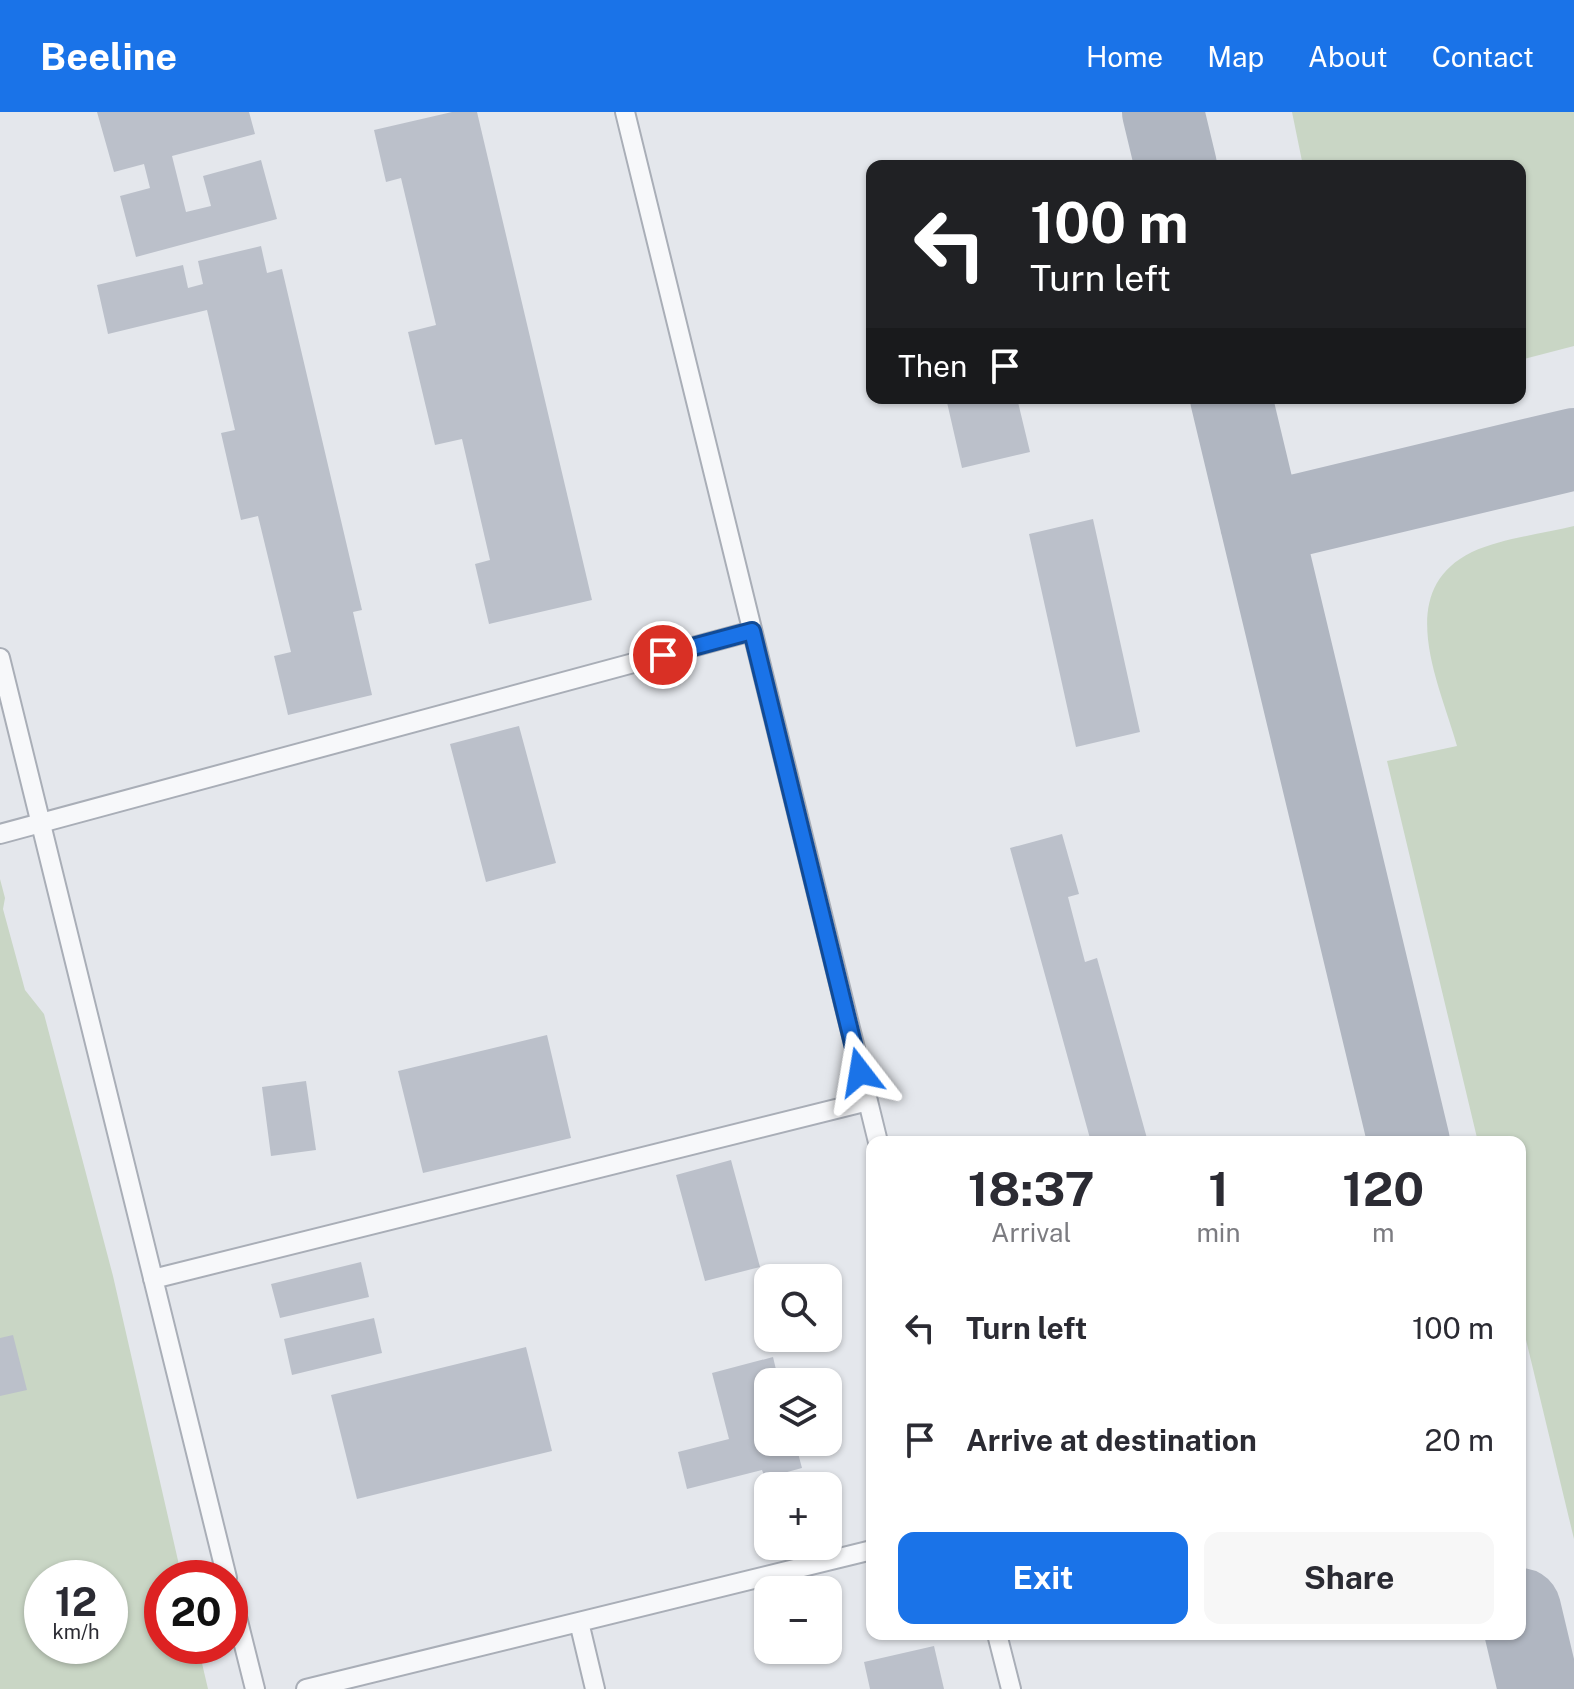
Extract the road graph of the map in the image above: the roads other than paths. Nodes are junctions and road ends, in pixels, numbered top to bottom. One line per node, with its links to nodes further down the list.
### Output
1 (625, 112): 2 (lane)
2 (752, 631): 4 (lane); 6 (lane)
3 (0, 658): 4 (lane)
4 (41, 823): 5 (lane); 8 (lane)
5 (0, 834)
6 (868, 1101): 7 (lane); 8 (lane)
7 (877, 1136)
8 (153, 1279): 10 (lane)
9 (866, 1551): 11 (lane)
10 (223, 1560)
11 (579, 1622): 15 (lane); 16 (lane)
12 (999, 1640): 17 (lane)
13 (248, 1661): 14 (lane)
14 (255, 1689)
15 (306, 1689)
16 (595, 1689)
17 (1011, 1689)

